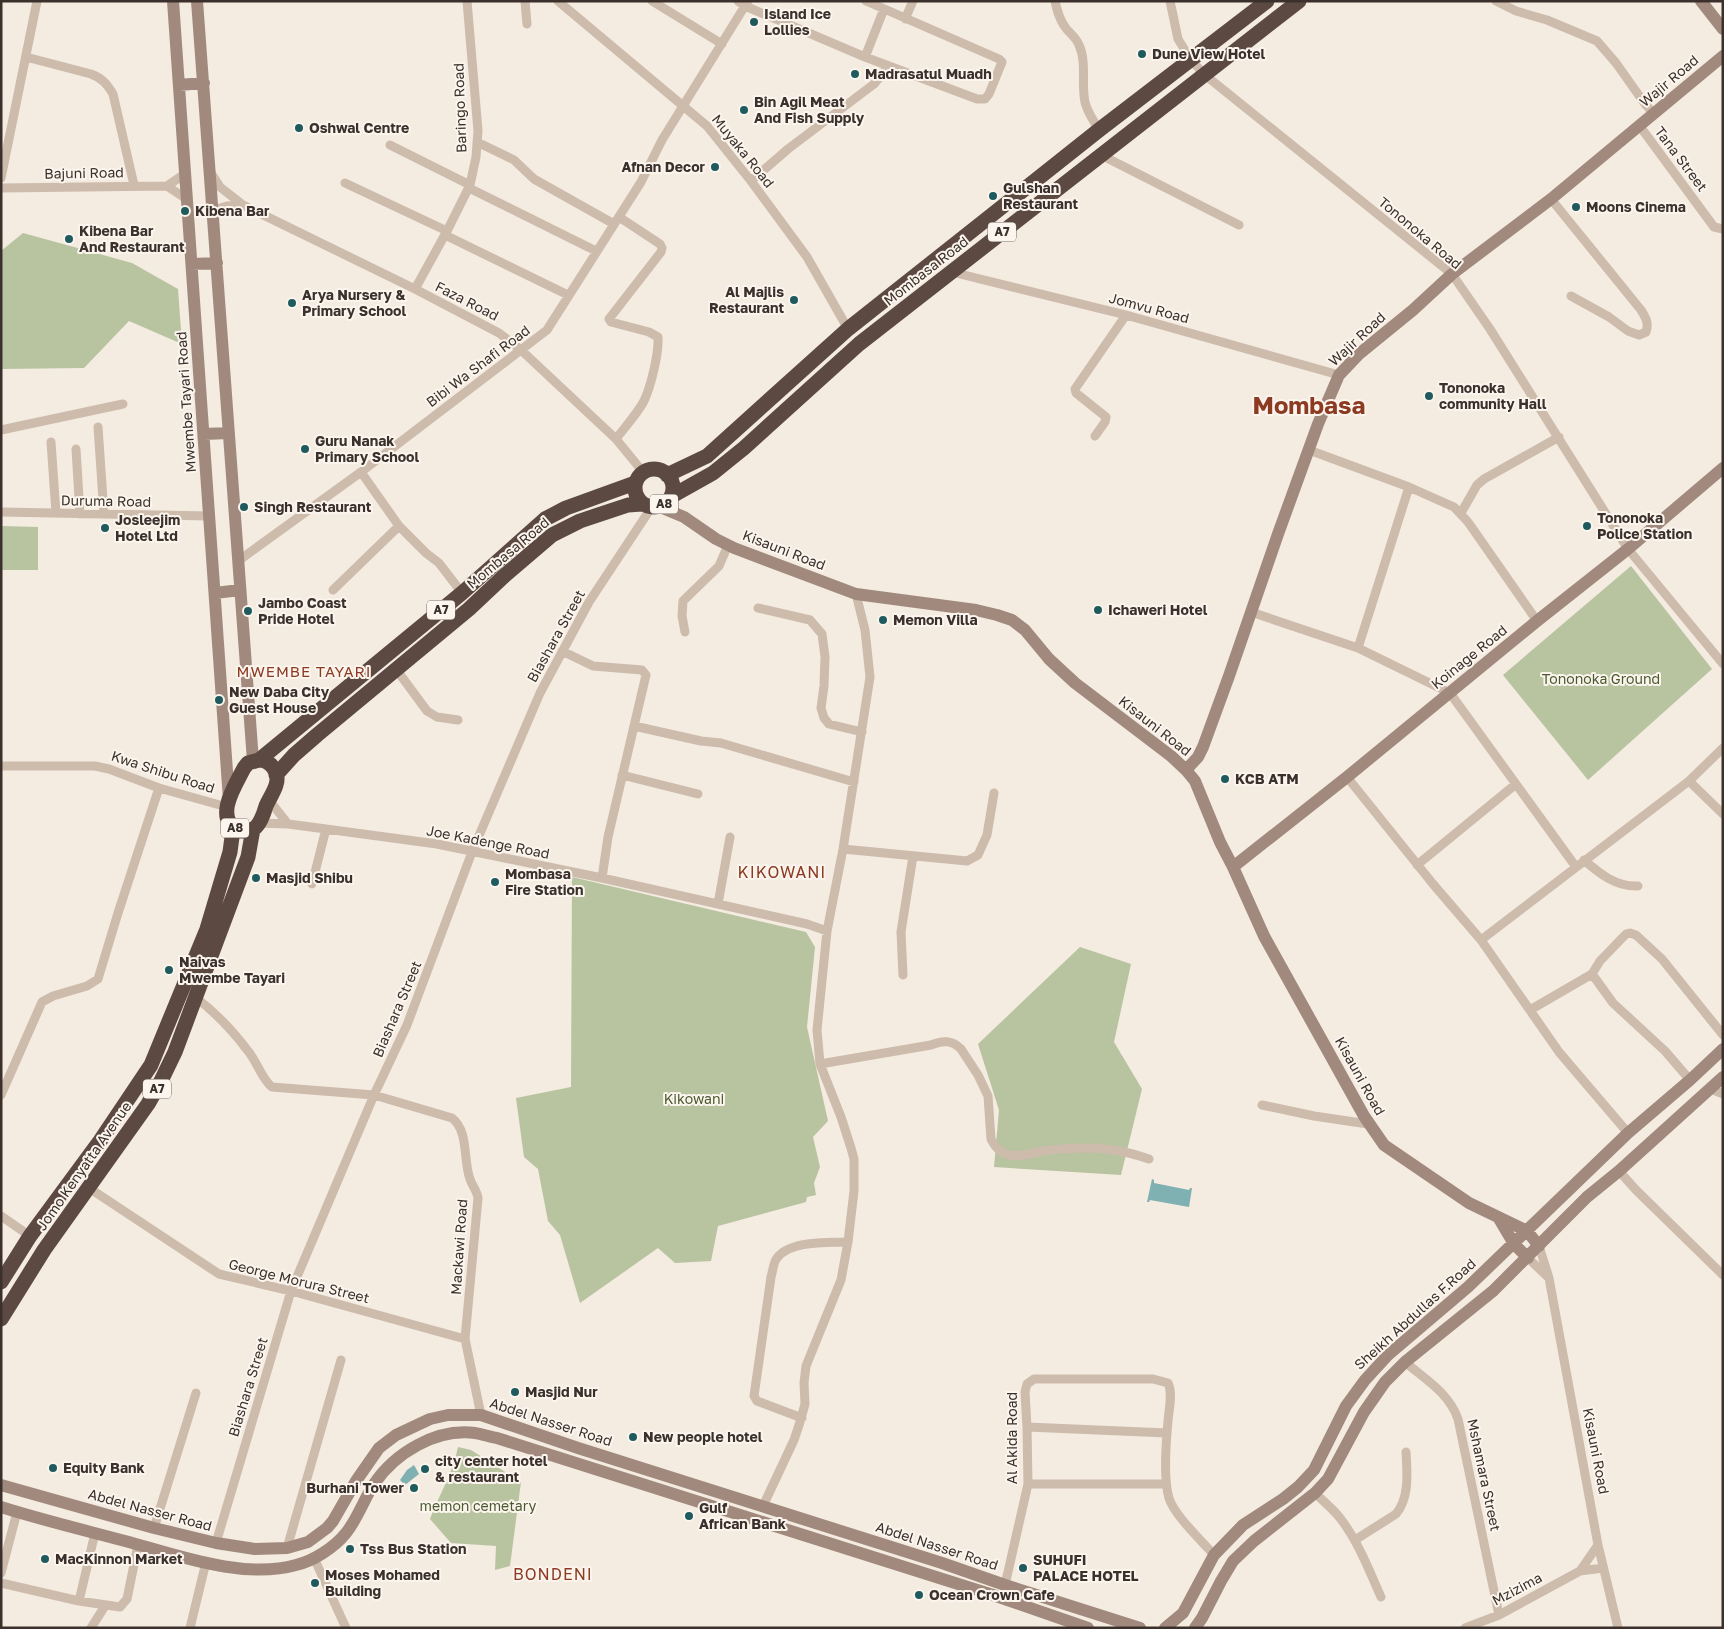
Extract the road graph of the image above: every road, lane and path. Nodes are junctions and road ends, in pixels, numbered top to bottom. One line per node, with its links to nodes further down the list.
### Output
1 (38, 1): 24 (street)
2 (174, 1): 31 (street, Mwembe Tayari Road)
3 (198, 1): 30 (street)
4 (467, 1): 37 (street, Baringo Road)
5 (525, 1): 20 (street)
6 (558, 1): 17 (street, Muyaka Road)
7 (652, 1): 22 (street)
8 (866, 1): 18 (street)
9 (913, 1): 19 (street)
10 (1055, 1): 36 (street)
11 (1170, 1): 26 (street, Tononoka Road)
12 (1267, 1): 26 (highway, Mombasa Road / A7)
13 (1299, 1): 29 (highway, Mombasa Road / A7)
14 (1496, 1): 34 (street)
15 (1701, 1): 21 (street)
16 (744, 3): 22 (street, Bibi Wa Shafi Road); 25 (street)
17 (570, 5): 33 (street, Muyaka Road)
18 (884, 9): 19 (street); 25 (street)
19 (905, 19): 27 (street)
20 (527, 24)
21 (1723, 29)
22 (722, 44): 33 (street, Bibi Wa Shafi Road)
23 (1723, 56): 34 (street, Wajir Road)
24 (26, 57): 42 (street); 45 (street)
25 (865, 57): 27 (street)
26 (1191, 60): 28 (highway, Mombasa Road / A7); 29 (street, Tononoka Road)
27 (889, 66): 43 (street)
28 (1178, 70): 32 (highway); 36 (highway, Mombasa Road / A7)
29 (1205, 75): 32 (highway, Mombasa Road / A7); 61 (street, Tononoka Road)
30 (204, 83): 31 (street); 40 (street)
31 (179, 85): 41 (street, Mwembe Tayari Road)
32 (1190, 86): 39 (highway, Mombasa Road / A7)
33 (684, 106): 43 (street, Muyaka Road); 53 (street, Bibi Wa Shafi Road)
34 (1654, 114): 35 (street, Wajir Road)
35 (1639, 126): 49 (street, Wajir Road); 55 (street, Tana Street)
36 (1099, 130): 66 (highway, Mombasa Road / A7)
37 (477, 142): 47 (street, Baringo Road); 53 (street)
38 (390, 144): 47 (street)
39 (1101, 155): 54 (street); 60 (highway, Mombasa Road / A7)
40 (210, 171): 51 (street, Faza Road); 52 (street)
41 (186, 173): 46 (street); 50 (street, Mwembe Tayari Road)
42 (1, 178)
43 (751, 181): 66 (street, Muyaka Road)
44 (345, 183): 56 (street)
45 (134, 185): 46 (street, Bajuni Road); 48 (street, Bajuni Road)
46 (167, 186): 50 (street)
47 (470, 186): 56 (street, Baringo Road); 57 (street)
48 (1, 188)
49 (1551, 199): 61 (street, Wajir Road); 64 (street)
50 (188, 200): 59 (street, Mwembe Tayari Road)
51 (242, 205): 52 (street); 62 (street, Faza Road)
52 (213, 220): 58 (street)
53 (617, 220): 57 (street, Bibi Wa Shafi Road); 76 (street)
54 (1239, 225)
55 (1723, 229)
56 (446, 233): 62 (street, Baringo Road); 63 (street)
57 (596, 251): 63 (street, Bibi Wa Shafi Road)
58 (216, 263): 59 (street); 72 (street)
59 (192, 264): 73 (street, Mwembe Tayari Road)
60 (952, 272): 65 (street, Jomvu Road); 85 (highway, Mombasa Road / A7)
61 (1452, 274): 68 (street, Wajir Road); 75 (street, Tononoka Road)
62 (415, 289): 67 (street, Faza Road)
63 (568, 295): 67 (street, Bibi Wa Shafi Road)
64 (1571, 296)
65 (1126, 315): 68 (street, Jomvu Road); 74 (street)
66 (848, 329): 82 (highway, Mombasa Road / A7)
67 (521, 350): 76 (street, Faza Road); 81 (street, Bibi Wa Shafi Road)
68 (1339, 375): 79 (street, Wajir Road)
69 (123, 404): 71 (street)
70 (98, 427): 91 (street)
71 (1, 430)
72 (229, 433): 73 (street); 96 (street)
73 (204, 434): 92 (street, Mwembe Tayari Road)
74 (1096, 436)
75 (1559, 437): 89 (street); 95 (street, Tononoka Road)
76 (616, 439): 83 (street, Faza Road)
77 (51, 442): 88 (street)
78 (76, 449): 90 (street)
79 (1309, 450): 84 (street); 103 (street, Wajir Road)
80 (1723, 468): 95 (street, Koinage Road)
81 (361, 472): 93 (street); 96 (street, Bibi Wa Shafi Road)
82 (667, 475): 83 (highway, A8); 85 (highway, A8)
83 (639, 478): 86 (highway, A8); 100 (highway, A7)
84 (1409, 487): 89 (street); 106 (street)
85 (672, 496): 86 (highway, A8)
86 (651, 506): 94 (street, Kisauni Road); 107 (street, Biashara Street); 109 (highway, Mombasa Road / A7)
87 (1, 512): 88 (street, Duruma Road)
88 (56, 513): 90 (street, Duruma Road)
89 (1461, 513): 104 (street)
90 (80, 514): 91 (street, Duruma Road)
91 (104, 514): 92 (street, Duruma Road)
92 (209, 516): 99 (street, Mwembe Tayari Road)
93 (399, 526): 98 (street); 100 (street)
94 (728, 545): 101 (street, Kisauni Road); 105 (street)
95 (1628, 549): 104 (street, Koinage Road); 108 (street, Tononoka Road)
96 (238, 561): 97 (street)
97 (240, 590): 99 (street); 115 (street)
98 (333, 590)
99 (214, 593): 128 (street, Mwembe Tayari Road)
100 (462, 593): 115 (highway, A7)
101 (856, 594): 113 (street); 117 (street, Kisauni Road)
102 (758, 608): 113 (street)
103 (1251, 612): 106 (street); 117 (street, Wajir Road)
104 (1537, 621): 110 (street, Koinage Road)
105 (685, 632)
106 (1358, 648): 110 (street)
107 (562, 650): 112 (street); 136 (street, Biashara Street)
108 (1723, 664)
109 (396, 669): 111 (street); 119 (highway, Mombasa Road / A7)
110 (1450, 692): 120 (street, Koinage Road); 123 (street)
111 (458, 720)
112 (634, 726): 118 (street); 122 (street)
113 (862, 732): 122 (street)
114 (1723, 748): 121 (street)
115 (256, 760): 119 (highway); 128 (highway, A8)
116 (1, 766): 124 (street, Kwa Shibu Road)
117 (1186, 770): 140 (street, Kisauni Road)
118 (622, 775): 126 (street); 142 (street)
119 (276, 776): 127 (highway, Jomo Kenyatta Avenue / A8)
120 (1347, 777): 139 (street); 140 (street, Koinage Road)
121 (1689, 781): 129 (street); 138 (street)
122 (854, 782): 135 (street)
123 (1516, 784): 139 (street); 141 (street)
124 (159, 788): 128 (street, Kwa Shibu Road); 158 (street)
125 (994, 793): 137 (street)
126 (698, 794)
127 (269, 800): 130 (street); 132 (highway, Jomo Kenyatta Avenue / A8)
128 (228, 804): 131 (highway, Jomo Kenyatta Avenue / A8)
129 (1723, 814)
130 (288, 824): 132 (street, Joe Kadenge Road); 133 (street, Joe Kadenge Road)
131 (230, 825): 132 (highway, A8); 169 (highway, Jomo Kenyatta Avenue / A7)
132 (256, 826): 150 (highway, Jomo Kenyatta Avenue / A7)
133 (326, 829): 136 (street, Joe Kadenge Road); 143 (street)
134 (730, 837): 145 (street)
135 (843, 850): 137 (street); 146 (street)
136 (472, 852): 142 (street, Joe Kadenge Road); 159 (street, Biashara Street)
137 (913, 856): 149 (street)
138 (1584, 860): 141 (street); 144 (street)
139 (1417, 864): 147 (street)
140 (1234, 867): 161 (street, Kisauni Road)
141 (1576, 867): 147 (street)
142 (602, 878): 145 (street, Joe Kadenge Road)
143 (312, 884)
144 (1638, 886)
145 (718, 904): 146 (street, Joe Kadenge Road)
146 (827, 931): 154 (street)
147 (1481, 940): 151 (street)
148 (1592, 974): 151 (street); 152 (street); 156 (street)
149 (903, 975)
150 (195, 997): 159 (street, Mackawi Road); 165 (highway, Jomo Kenyatta Avenue / A7)
151 (1530, 1010): 162 (street)
152 (1723, 1035)
153 (1723, 1049): 156 (street, Sheikh Abdullas F.Road)
154 (820, 1064): 163 (street); 170 (street)
155 (1723, 1077): 157 (street)
156 (1690, 1080): 162 (street, Sheikh Abdullas F.Road)
157 (1717, 1091): 164 (street)
158 (1, 1095)
159 (374, 1095): 177 (street, Biashara Street); 179 (street, Mackawi Road)
160 (1262, 1105): 161 (street)
161 (1368, 1124): 167 (street, Kisauni Road)
162 (1628, 1133): 168 (street, Sheikh Abdullas F.Road)
163 (1149, 1159)
164 (1619, 1171): 172 (street); 174 (street)
165 (89, 1188): 177 (street, George Morura Street); 178 (highway, Jomo Kenyatta Avenue / A7)
166 (1, 1216): 169 (street)
167 (1498, 1217): 168 (street, Kisauni Road); 171 (street)
168 (1527, 1231): 171 (street, Sheikh Abdullas F.Road); 172 (street, Kisauni Road)
169 (30, 1236): 176 (highway, Jomo Kenyatta Avenue / A7)
170 (848, 1242): 184 (street); 184 (street)
171 (1514, 1244): 173 (street); 206 (street, Sheikh Abdullas F.Road)
172 (1539, 1246): 173 (street); 175 (street, Kisauni Road)
173 (1528, 1258): 175 (street); 181 (street)
174 (1723, 1276)
175 (1550, 1278): 204 (street, Kisauni Road)
176 (1, 1282)
177 (291, 1291): 179 (street, George Morura Street); 202 (street, Biashara Street)
178 (1, 1319)
179 (465, 1339): 183 (street, Mackawi Road)
180 (341, 1360): 205 (street)
181 (1405, 1362): 192 (street); 217 (street, Mshamara Street)
182 (196, 1393): 198 (street)
183 (481, 1415): 191 (street, Abdel Nasser Road); 205 (street, Abdel Nasser Road)
184 (802, 1418): 193 (street)
185 (1028, 1427): 186 (street); 186 (street, Al Akida Road); 188 (street, Al Akida Road)
186 (1167, 1433): 189 (street)
187 (1406, 1452): 201 (street)
188 (1028, 1484): 189 (street); 213 (street, Al Akida Road)
189 (1166, 1484): 206 (street)
190 (1, 1485): 198 (street, Abdel Nasser Road)
191 (717, 1492): 193 (street, Abdel Nasser Road); 195 (street)
192 (1315, 1493): 201 (street); 224 (street)
193 (763, 1506): 197 (street, Abdel Nasser Road)
194 (1, 1507): 196 (street)
195 (712, 1507): 200 (street); 207 (street)
196 (17, 1512): 199 (street); 211 (street)
197 (819, 1524): 200 (street); 213 (street, Abdel Nasser Road)
198 (154, 1528): 202 (street, Abdel Nasser Road)
199 (95, 1533): 203 (street); 215 (street)
200 (812, 1538): 222 (street)
201 (1354, 1540): 214 (street)
202 (216, 1543): 205 (street, Abdel Nasser Road)
203 (138, 1544): 208 (street); 216 (street)
204 (1598, 1545): 209 (street, Kisauni Road); 210 (street)
205 (287, 1548)
206 (1214, 1555): 223 (street, Sheikh Abdullas F.Road)
207 (314, 1558): 208 (street); 221 (street)
208 (206, 1562): 220 (street)
209 (1603, 1568): 210 (street); 226 (street, Kisauni Road)
210 (1580, 1571): 217 (street, Mzizima)
211 (1, 1573)
212 (1, 1583): 215 (street)
213 (1005, 1585): 218 (street, Abdel Nasser Road)
214 (1381, 1597)
215 (79, 1601): 216 (street)
216 (105, 1606): 219 (street)
217 (1499, 1615): 225 (street, Mzizima)
218 (1136, 1627)
219 (91, 1628)
220 (190, 1628)
221 (346, 1628)
222 (1088, 1628)
223 (1164, 1628)
224 (1195, 1628)
225 (1465, 1628)
226 (1618, 1628)

